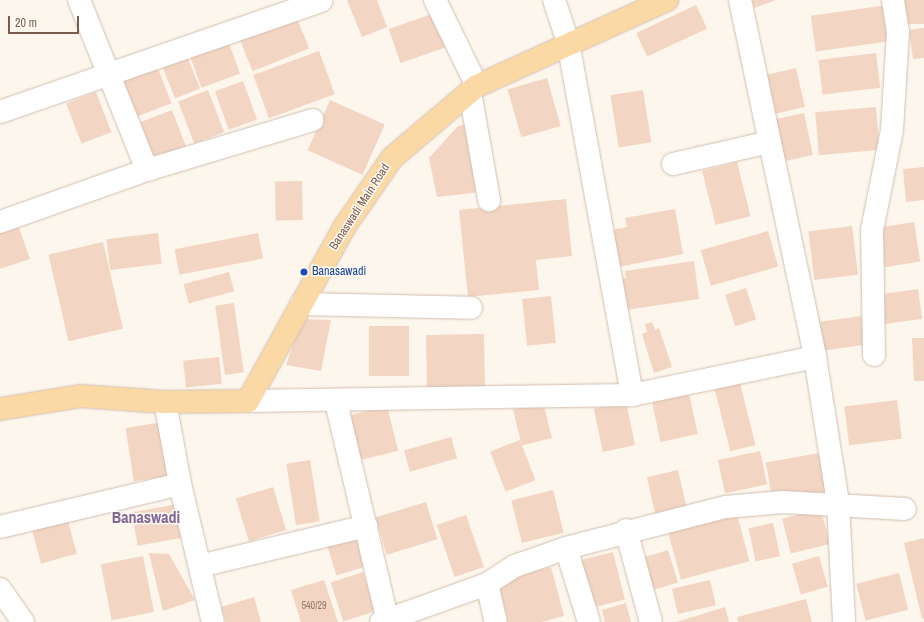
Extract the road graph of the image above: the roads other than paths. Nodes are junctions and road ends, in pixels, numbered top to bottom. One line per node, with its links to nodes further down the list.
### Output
1 (79, 0): 9 (street)
2 (435, 0): 10 (street)
3 (554, 0): 8 (street)
4 (666, 0): 8 (main road, Banaswadi Main Road)
5 (740, 0): 13 (street)
6 (893, 0): 20 (street)
7 (321, 2): 9 (street)
8 (568, 42): 10 (main road, Banaswadi Main Road); 22 (street)
9 (109, 74): 11 (street); 15 (street)
10 (473, 89): 16 (street); 18 (main road, Banaswadi Main Road)
11 (0, 112)
12 (313, 120): 15 (street)
13 (770, 142): 14 (street); 21 (street)
14 (673, 164)
15 (147, 170): 17 (street)
16 (489, 200)
17 (0, 222)
18 (302, 304): 19 (street); 23 (main road, Banaswadi Main Road)
19 (471, 308)
20 (874, 355)
21 (815, 357): 22 (street); 28 (street)
22 (632, 395): 25 (street)
23 (248, 401): 24 (main road); 25 (street)
24 (165, 402): 26 (main road); 27 (street)
25 (336, 402): 30 (street)
26 (0, 410)
27 (180, 484): 31 (street); 34 (street)
28 (838, 503): 29 (street); 32 (street); 43 (street)
29 (906, 510)
30 (366, 526): 34 (street); 37 (street)
31 (0, 527)
32 (626, 530): 33 (street); 42 (street)
33 (566, 548): 35 (street); 41 (street)
34 (200, 566): 39 (street)
35 (487, 584): 37 (street); 40 (street)
36 (0, 589): 38 (street)
37 (385, 621)
38 (23, 622)
39 (213, 622)
40 (496, 622)
41 (589, 622)
42 (651, 622)
43 (844, 622)

